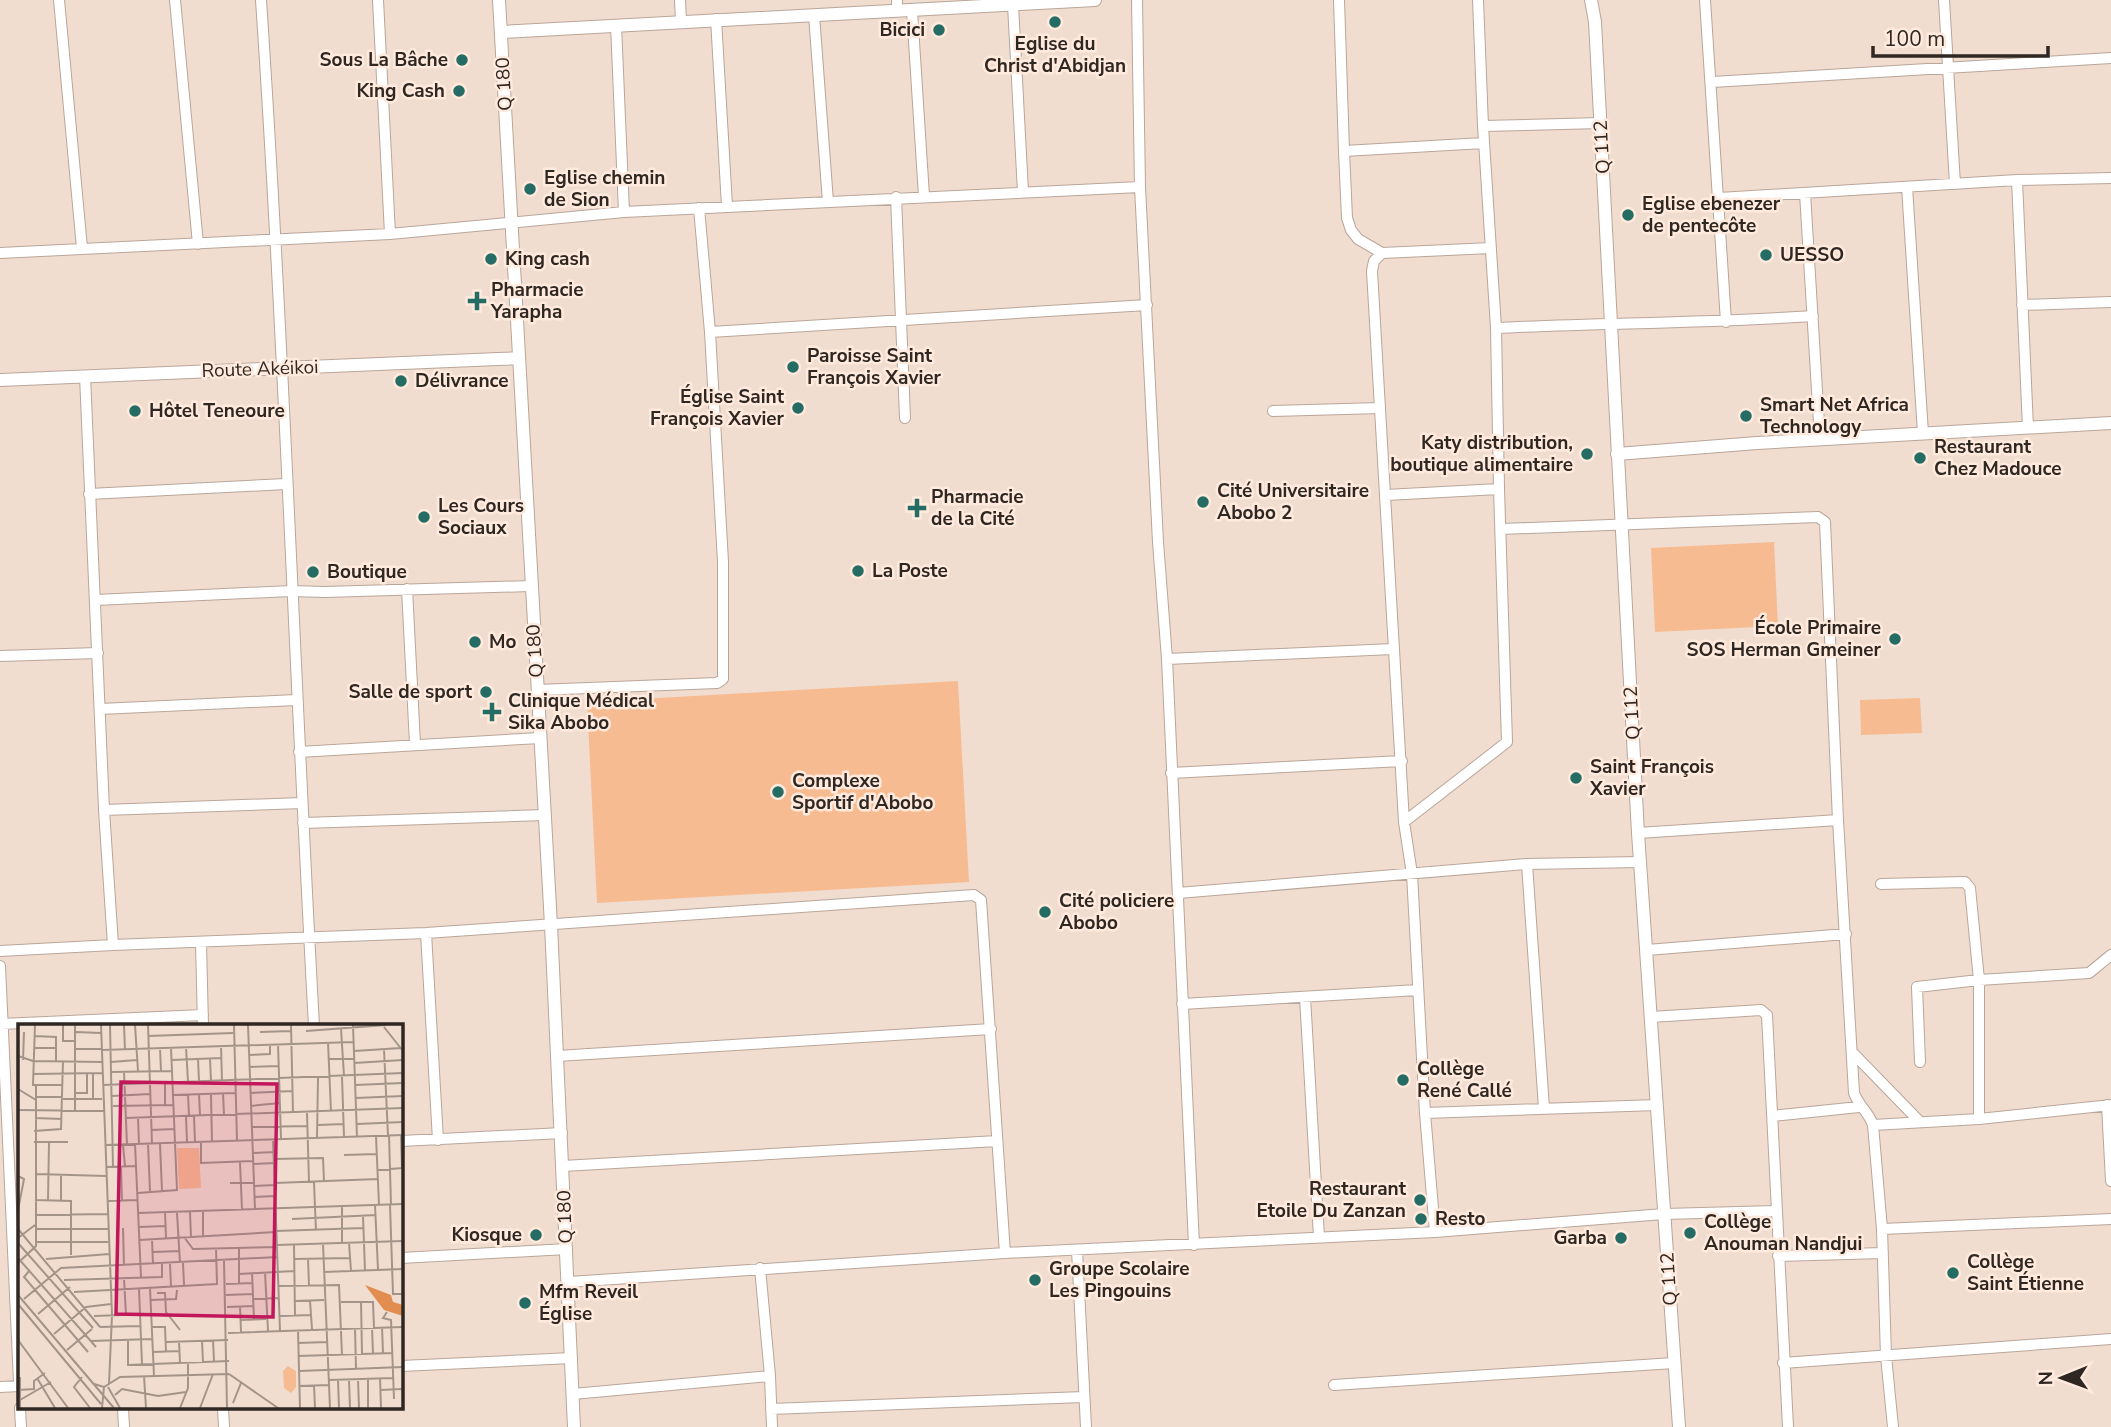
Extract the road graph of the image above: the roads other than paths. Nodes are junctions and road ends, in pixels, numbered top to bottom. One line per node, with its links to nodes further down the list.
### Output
1 (59, 0): 47 (street)
2 (175, 0): 46 (street)
3 (261, 0): 45 (street)
4 (378, 0): 44 (street)
5 (499, 0): 21 (street, Q 180)
6 (680, 0): 19 (street)
7 (1095, 0): 14 (street)
8 (1137, 0): 32 (street)
9 (1339, 0): 28 (street)
10 (1478, 0): 26 (street)
11 (1591, 0): 25 (street, Q 112)
12 (1705, 0): 24 (street)
13 (1944, 0): 23 (street)
14 (1013, 5): 16 (street); 34 (street)
15 (897, 6): 16 (street); 17 (street)
16 (912, 11): 36 (street)
17 (814, 15): 18 (street); 39 (street)
18 (716, 19): 19 (street); 40 (street)
19 (681, 22): 20 (street)
20 (616, 24): 21 (street); 42 (street)
21 (501, 32): 43 (street, Q 180)
22 (2111, 58): 23 (street)
23 (1949, 66): 24 (street); 31 (street)
24 (1712, 82): 38 (street)
25 (1601, 123): 26 (street); 57 (street, Q 112)
26 (1483, 126): 27 (street)
27 (1484, 143): 28 (street); 48 (street)
28 (1344, 150): 50 (street)
29 (2111, 178): 30 (street)
30 (2017, 180): 31 (street); 53 (street)
31 (1955, 184): 33 (street)
32 (1140, 187): 34 (street); 52 (street)
33 (1907, 187): 35 (street); 69 (street)
34 (1023, 192): 36 (street)
35 (1805, 193): 38 (street); 54 (street)
36 (924, 196): 37 (street)
37 (896, 197): 39 (street); 56 (street)
38 (1719, 198): 55 (street)
39 (828, 202): 40 (street)
40 (727, 206): 41 (street)
41 (699, 208): 42 (street); 59 (street)
42 (624, 212): 43 (street)
43 (511, 223): 44 (street); 60 (street, Q 180)
44 (390, 234): 45 (street)
45 (277, 240): 46 (street); 61 (street)
46 (198, 244): 47 (street)
47 (82, 248): 49 (street)
48 (1491, 248): 50 (street); 58 (street)
49 (0, 253)
50 (1382, 253): 64 (street)
51 (2111, 302): 53 (street)
52 (1147, 305): 56 (street); 85 (street)
53 (2022, 305): 68 (street)
54 (1813, 316): 55 (street); 70 (street)
55 (1726, 321): 57 (street)
56 (900, 322): 59 (street); 66 (street)
57 (1611, 323): 58 (street); 71 (street, Q 112)
58 (1496, 328): 73 (street)
59 (710, 332): 86 (street)
60 (519, 358): 61 (street, Route Akéikoi); 78 (street, Q 180)
61 (281, 369): 62 (street, Route Akéikoi); 72 (street)
62 (85, 376): 63 (street, Route Akéikoi); 74 (street)
63 (0, 380)
64 (1380, 408): 65 (street); 75 (street)
65 (1273, 411)
66 (905, 418)
67 (2111, 423): 68 (street)
68 (2028, 428): 69 (street)
69 (1923, 433): 70 (street)
70 (1820, 440): 71 (street)
71 (1617, 454): 76 (street, Q 112)
72 (286, 484): 74 (street); 80 (street)
73 (1499, 489): 75 (street); 77 (street)
74 (89, 494): 81 (street)
75 (1386, 495): 82 (street)
76 (1621, 524): 77 (street); 97 (street); 100 (street, Q 112)
77 (1501, 529): 98 (street)
78 (530, 586): 79 (street); 86 (street, Q 180)
79 (407, 589): 80 (street); 90 (street)
80 (291, 591): 81 (street); 87 (street)
81 (96, 600): 83 (street)
82 (1393, 649): 85 (street); 92 (street)
83 (98, 653): 84 (street); 88 (street)
84 (0, 656)
85 (1167, 659): 93 (street)
86 (537, 690): 89 (street, Q 180)
87 (296, 700): 88 (street); 91 (street)
88 (100, 709): 95 (street)
89 (540, 738): 90 (street); 96 (street, Q 180)
90 (415, 744): 91 (street)
91 (299, 752): 94 (street)
92 (1402, 761): 93 (street); 98 (street)
93 (1171, 773): 105 (street)
94 (302, 803): 95 (street); 99 (street)
95 (104, 810): 111 (street)
96 (544, 815): 99 (street); 106 (street, Q 180)
97 (1838, 820): 100 (street); 108 (street)
98 (1404, 822): 103 (street)
99 (303, 823): 109 (street)
100 (1638, 833): 101 (street, Q 112)
101 (1641, 862): 102 (street); 112 (street, Q 112)
102 (1527, 864): 103 (street); 131 (street)
103 (1412, 874): 105 (street); 117 (street)
104 (1881, 884): 116 (street)
105 (1178, 893): 119 (street)
106 (551, 925): 107 (street); 124 (street); 126 (street, Q 180)
107 (426, 933): 109 (street); 138 (street)
108 (1846, 934): 112 (street); 125 (street)
109 (309, 937): 110 (street); 123 (street)
110 (201, 943): 111 (street); 121 (street)
111 (113, 945): 113 (street)
112 (1647, 950): 120 (street, Q 112)
113 (0, 951)
114 (2111, 955): 116 (street)
115 (0, 966): 122 (street)
116 (1979, 980): 127 (street); 134 (street)
117 (1418, 990): 118 (street); 132 (street)
118 (1305, 997): 119 (street); 149 (street)
119 (1182, 1004): 150 (street)
120 (1651, 1017): 128 (street, Q 112); 133 (street)
121 (203, 1021): 122 (street)
122 (1, 1024): 141 (street)
123 (314, 1024)
124 (991, 1029): 126 (street); 139 (street)
125 (1852, 1052): 130 (street); 135 (street)
126 (557, 1056): 137 (street, Q 180)
127 (1920, 1062)
128 (1657, 1105): 131 (street); 145 (street, Q 112)
129 (2109, 1105): 134 (street); 143 (street)
130 (1859, 1107): 133 (street); 136 (street)
131 (1544, 1108): 132 (street)
132 (1425, 1113): 148 (street)
133 (1772, 1116): 144 (street)
134 (1979, 1119): 135 (street)
135 (1920, 1122): 136 (street)
136 (1873, 1125): 147 (street)
137 (562, 1133): 138 (street); 142 (street, Q 180)
138 (438, 1140): 140 (street)
139 (997, 1141): 142 (street); 153 (street)
140 (402, 1142)
141 (9, 1161): 162 (street)
142 (563, 1166): 151 (street, Q 180)
143 (2111, 1181)
144 (1776, 1211): 145 (street); 155 (street)
145 (1664, 1214): 148 (street); 163 (street, Q 112)
146 (2111, 1220): 147 (street)
147 (1882, 1229): 154 (street)
148 (1435, 1232): 149 (street)
149 (1319, 1237): 150 (street)
150 (1194, 1245): 152 (street)
151 (567, 1248): 156 (street); 158 (street, Q 180)
152 (1077, 1250): 153 (street); 171 (street)
153 (1006, 1253): 157 (street)
154 (1883, 1254): 155 (street); 160 (street)
155 (1778, 1256): 164 (street)
156 (402, 1258)
157 (761, 1268): 158 (street); 166 (street)
158 (569, 1282): 161 (street, Q 180)
159 (2111, 1339): 160 (street)
160 (1886, 1356): 164 (street); 178 (street)
161 (572, 1358): 165 (street); 170 (street, Q 180)
162 (18, 1362)
163 (1674, 1363): 168 (street); 176 (street, Q 112)
164 (1783, 1363): 177 (street)
165 (402, 1366)
166 (770, 1376): 170 (street); 172 (street)
167 (18, 1384): 169 (street)
168 (1334, 1385)
169 (0, 1387)
170 (573, 1394): 173 (street, Q 180)
171 (1084, 1397): 172 (street); 175 (street)
172 (771, 1409): 174 (street)
173 (574, 1427)
174 (772, 1427)
175 (1086, 1427)
176 (1679, 1427)
177 (1788, 1427)
178 (1893, 1427)

